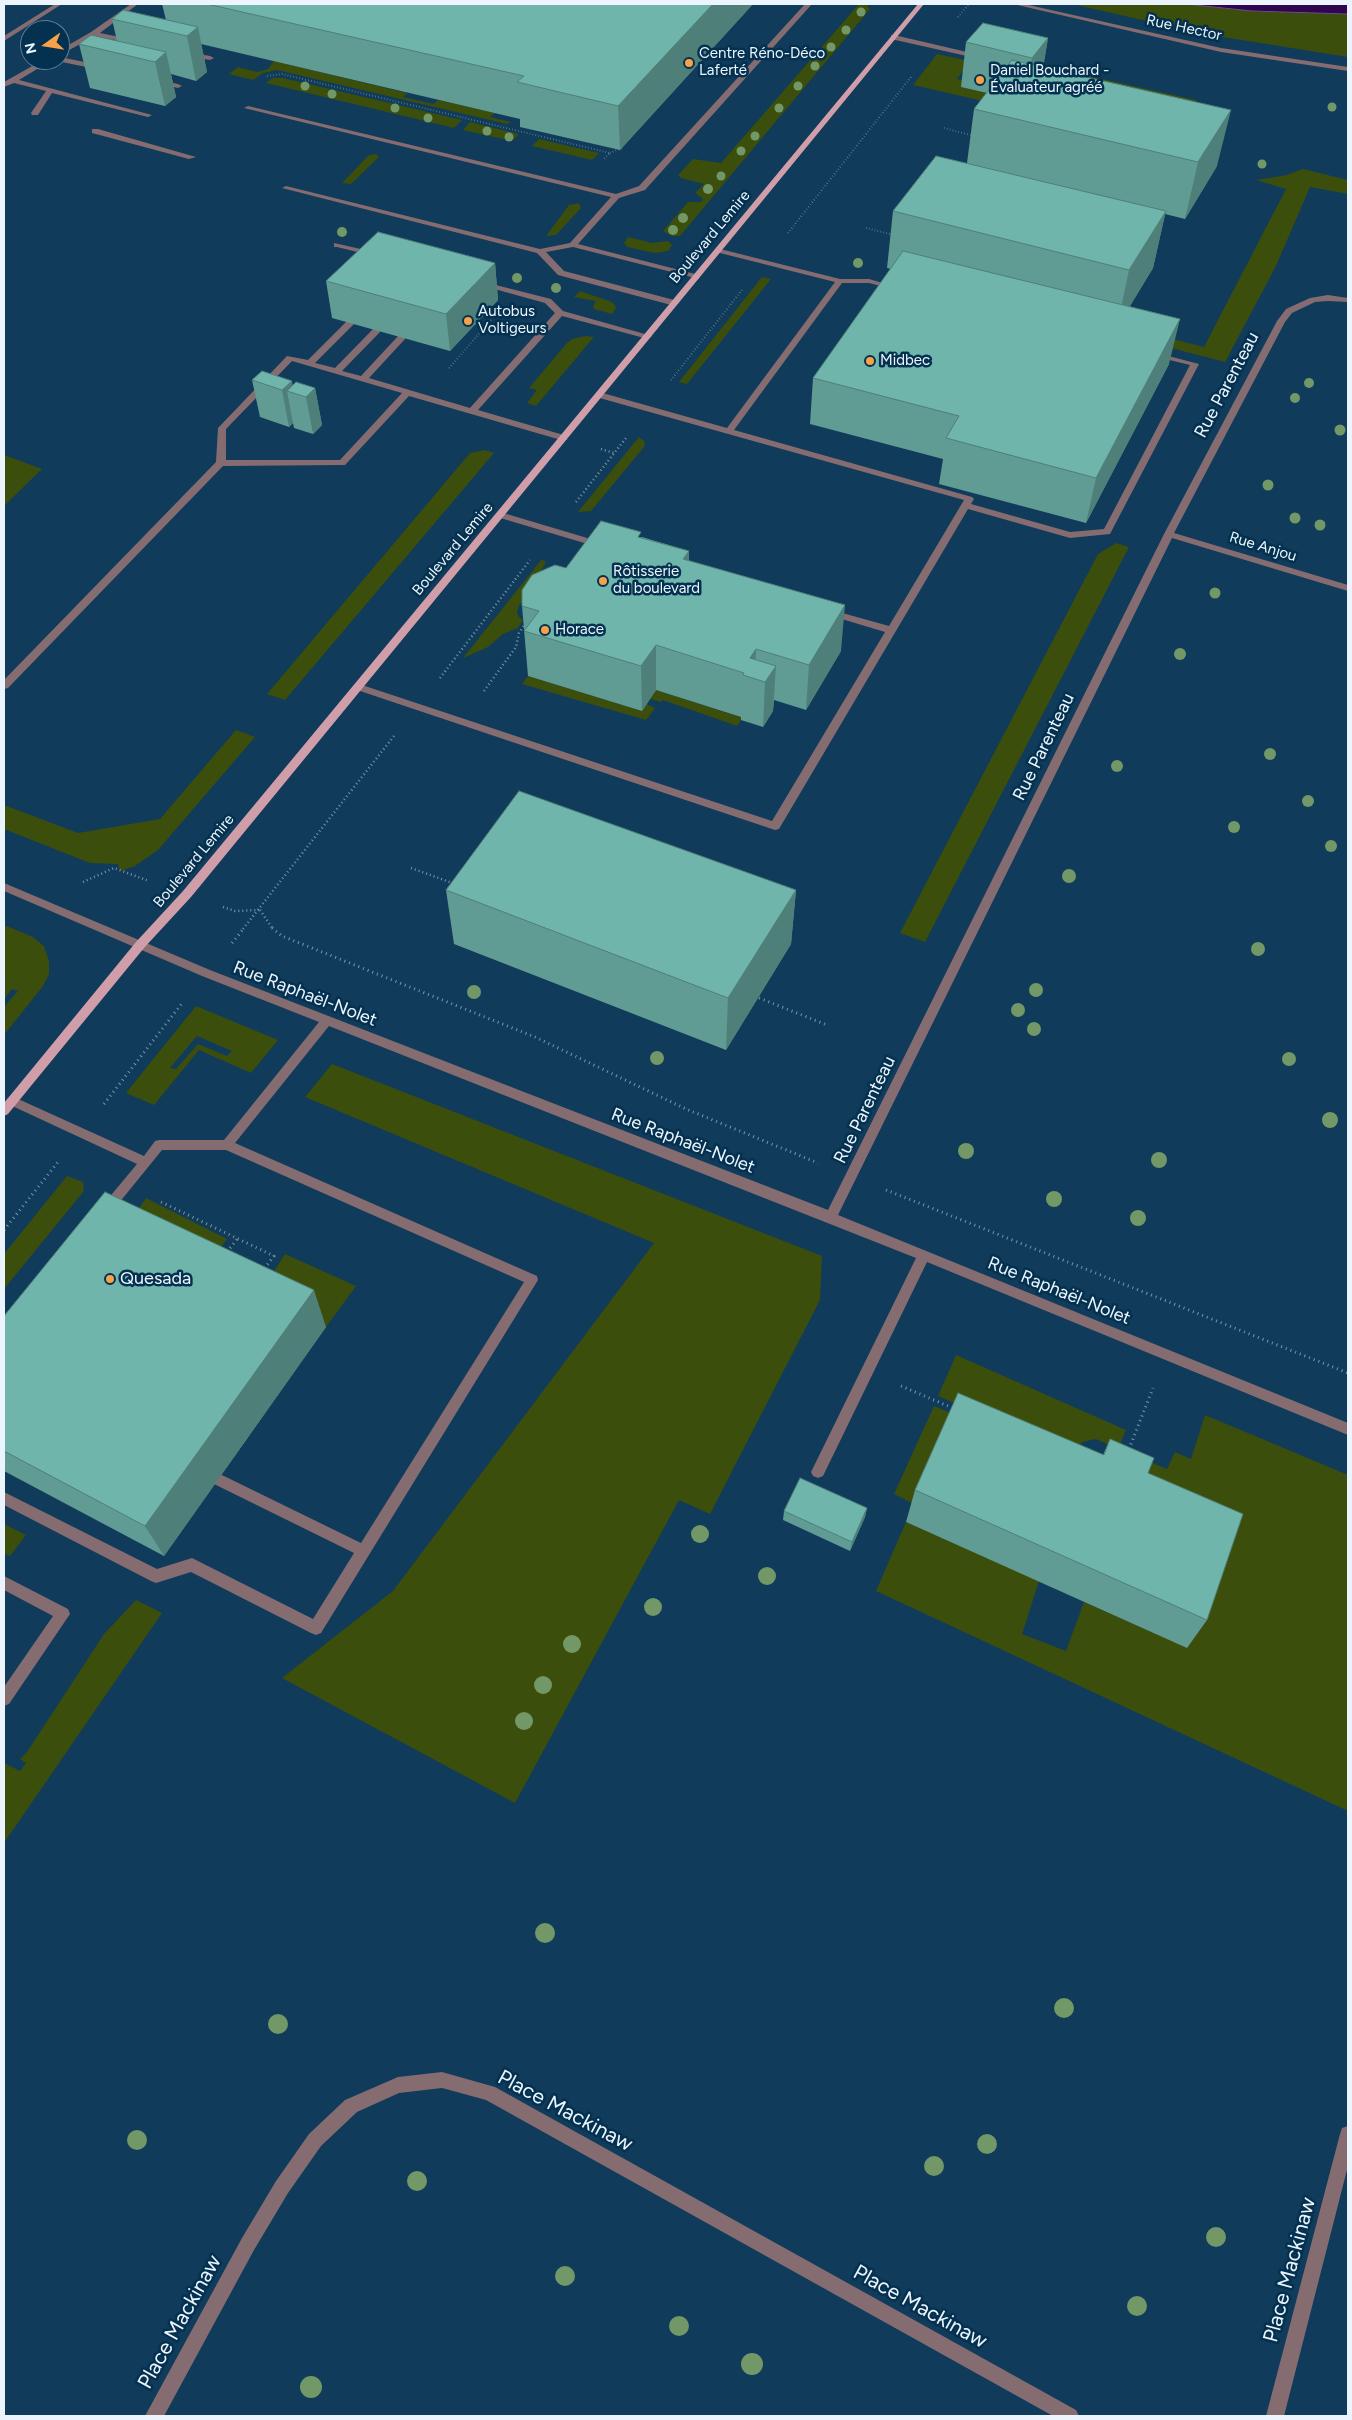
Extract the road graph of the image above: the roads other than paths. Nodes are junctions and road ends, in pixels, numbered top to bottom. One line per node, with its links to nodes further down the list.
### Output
1 (59, 4): 8 (street)
2 (135, 4): 6 (street)
3 (809, 4): 29 (street)
4 (921, 4): 7 (main road, Boulevard Lemire)
5 (1016, 4): 16 (street, Rue Hector)
6 (94, 34): 9 (street); 10 (street)
7 (894, 37): 13 (street); 32 (main road, Boulevard Lemire)
8 (4, 39)
9 (142, 44)
10 (70, 47)
11 (181, 52): 12 (street)
12 (210, 58)
13 (989, 59)
14 (70, 61): 15 (street)
15 (106, 69)
16 (1348, 69)
17 (30, 70): 18 (street)
18 (12, 80): 20 (street); 22 (street)
19 (151, 80): 21 (street)
20 (4, 85)
21 (178, 86)
22 (50, 90): 24 (street); 25 (street)
23 (248, 108): 29 (street)
24 (35, 113)
25 (148, 115)
26 (95, 131): 27 (street)
27 (192, 157)
28 (286, 188): 33 (street)
29 (616, 196): 31 (street)
30 (336, 245): 34 (street)
31 (573, 245): 33 (street); 35 (street)
32 (719, 250): 35 (main road, Boulevard Lemire); 37 (street)
33 (540, 251): 40 (street)
34 (386, 258)
35 (696, 277): 40 (main road, Boulevard Lemire)
36 (470, 280): 41 (street)
37 (840, 281): 38 (street); 53 (street)
38 (908, 291)
39 (1348, 300): 58 (street, Rue Parenteau)
40 (674, 303): 44 (main road, Boulevard Lemire)
41 (560, 313): 44 (street); 52 (street)
42 (351, 322): 47 (street)
43 (377, 330): 48 (street)
44 (648, 336): 51 (main road, Boulevard Lemire)
45 (402, 337): 49 (street)
46 (1147, 352): 56 (street)
47 (310, 364): 48 (street); 55 (street)
48 (336, 372): 49 (street)
49 (362, 380): 50 (street)
50 (407, 393): 52 (street); 55 (street)
51 (599, 395): 53 (street); 54 (main road, Boulevard Lemire)
52 (472, 411): 54 (street)
53 (728, 431): 56 (street)
54 (564, 438): 57 (main road, Boulevard Lemire)
55 (220, 463): 63 (street)
56 (965, 505): 62 (street)
57 (500, 515): 59 (street); 64 (main road, Boulevard Lemire)
58 (1169, 534): 60 (street, Rue Anjou); 71 (street, Rue Parenteau)
59 (615, 549)
60 (1348, 588)
61 (815, 608): 62 (street)
62 (891, 630): 64 (street)
63 (4, 686)
64 (358, 687): 66 (main road, Boulevard Lemire)
65 (4, 887): 66 (street, Rue Raphaël-Nolet)
66 (140, 945): 67 (street, Rue Raphaël-Nolet); 68 (main road, Boulevard Lemire)
67 (326, 1021): 69 (street); 71 (street, Rue Raphaël-Nolet)
68 (8, 1106): 70 (street)
69 (227, 1145): 70 (street); 78 (street)
70 (146, 1162): 72 (street)
71 (831, 1217): 73 (street, Rue Raphaël-Nolet)
72 (100, 1218)
73 (924, 1255): 74 (street, Rue Raphaël-Nolet); 75 (street)
74 (1348, 1429)
75 (818, 1472)
76 (219, 1480): 78 (street)
77 (4, 1498): 78 (street)
78 (364, 1551)
79 (4, 1583): 80 (street)
80 (4, 1699)
81 (1348, 2134): 84 (street, Place Mackinaw)
82 (154, 2416): 83 (street, Place Mackinaw)
83 (1070, 2416)
84 (1275, 2416)

